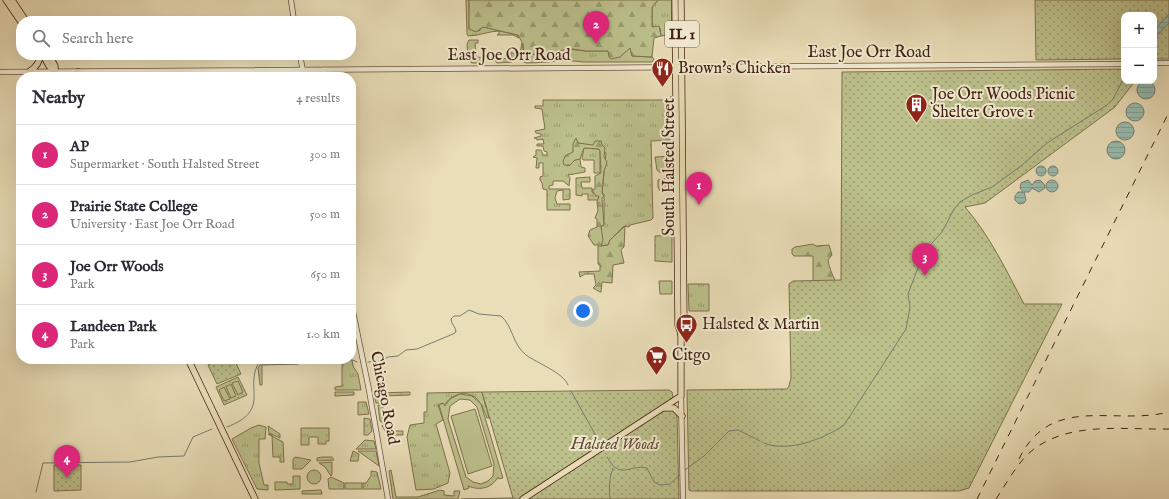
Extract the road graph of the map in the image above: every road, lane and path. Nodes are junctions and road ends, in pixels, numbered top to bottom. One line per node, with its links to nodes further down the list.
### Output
1 (6, 0): 6 (main road)
2 (12, 0): 7 (main road)
3 (291, 0): 8 (street)
4 (675, 0): 16 (main road, South Halsted Street / IL 1)
5 (681, 0): 17 (main road, South Halsted Street / IL 1)
6 (17, 16)
7 (23, 16)
8 (293, 16)
9 (40, 60): 21 (main road)
10 (45, 60): 22 (main road)
11 (52, 60): 23 (main road)
12 (301, 60): 18 (street)
13 (1157, 63): 14 (street)
14 (1169, 63)
15 (1121, 64): 17 (street, East Joe Orr Road)
16 (675, 67): 17 (street, East Joe Orr Road); 19 (street, East Joe Orr Road); 26 (main road, South Halsted Street / IL 1)
17 (682, 67): 26 (main road, South Halsted Street / IL 1)
18 (302, 70): 19 (street, East Joe Orr Road); 24 (street, East Joe Orr Road)
19 (325, 70)
20 (0, 72): 21 (street, East Joe Orr Road)
21 (29, 72)
22 (52, 72)
23 (54, 72)
24 (78, 72)
25 (356, 325): 32 (street, Chicago Road)
26 (681, 334): 28 (main road, South Halsted Street / IL 1)
27 (190, 364): 31 (main road)
28 (681, 396): 29 (main road); 30 (street, South Halsted Street)
29 (662, 409): 30 (main road); 33 (main road)
30 (682, 416): 34 (street, South Halsted Street)
31 (255, 499)
32 (388, 499)
33 (523, 499)
34 (683, 499)

